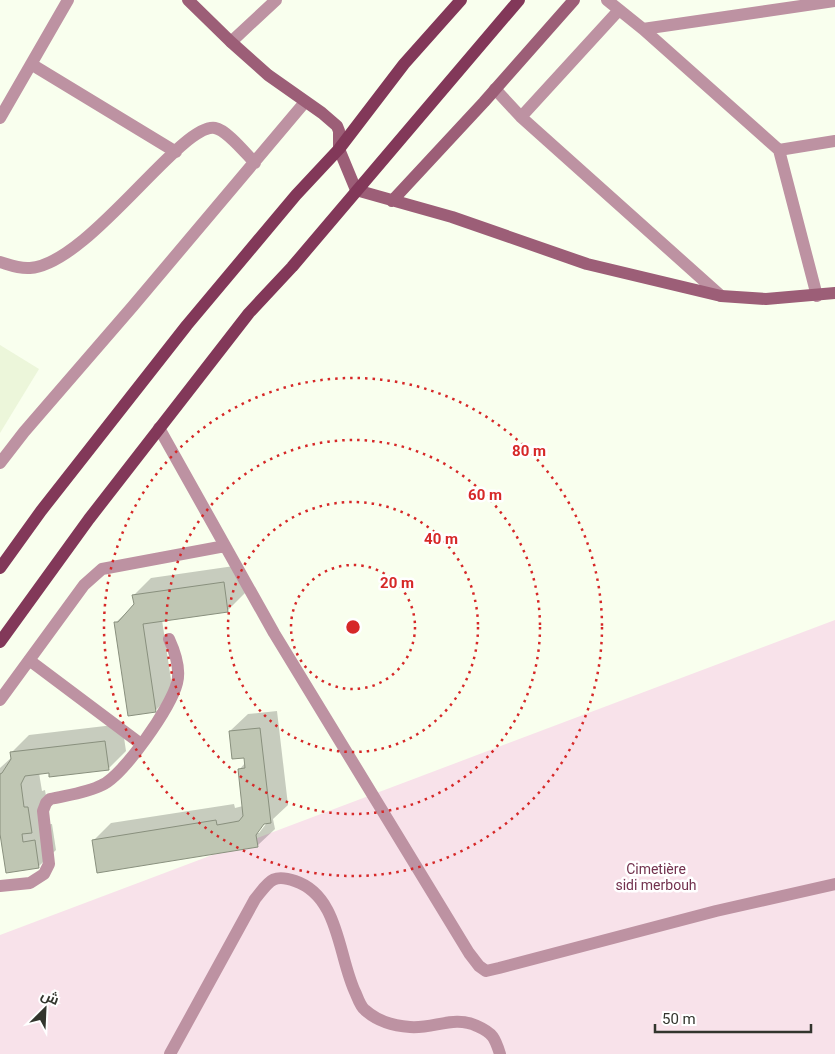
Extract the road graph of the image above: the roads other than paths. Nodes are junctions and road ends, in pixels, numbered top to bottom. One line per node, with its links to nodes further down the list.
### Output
1 (68, 0): 12 (street)
2 (188, 0): 11 (street)
3 (276, 0): 11 (street)
4 (461, 0): 18 (main road)
5 (519, 0): 22 (main road)
6 (574, 0): 13 (street)
7 (607, 0): 9 (street)
8 (835, 1): 10 (street)
9 (619, 10): 10 (street); 15 (street)
10 (644, 29): 19 (street)
11 (231, 42): 14 (street)
12 (31, 64): 16 (street); 20 (street)
13 (495, 89): 15 (street); 23 (street)
14 (305, 102): 18 (street); 21 (street)
15 (521, 117): 26 (street)
16 (0, 118)
17 (835, 141): 19 (street)
18 (338, 149): 22 (street); 31 (main road)
19 (779, 150): 27 (street)
20 (176, 152): 21 (street); 24 (street)
21 (254, 163): 29 (street)
22 (356, 190): 23 (street); 28 (main road)
23 (392, 201): 26 (street)
24 (0, 262)
25 (835, 293): 27 (street)
26 (721, 296): 27 (street)
27 (817, 296)
28 (159, 428): 30 (street); 33 (main road)
29 (0, 463)
30 (225, 546): 34 (street); 37 (street)
31 (0, 568)
32 (168, 639): 36 (street)
33 (0, 641)
34 (29, 660): 35 (street); 36 (street)
35 (0, 700)
36 (141, 744): 38 (street)
37 (835, 884)
38 (0, 886)
39 (170, 1054): 40 (street)
40 (500, 1054)

